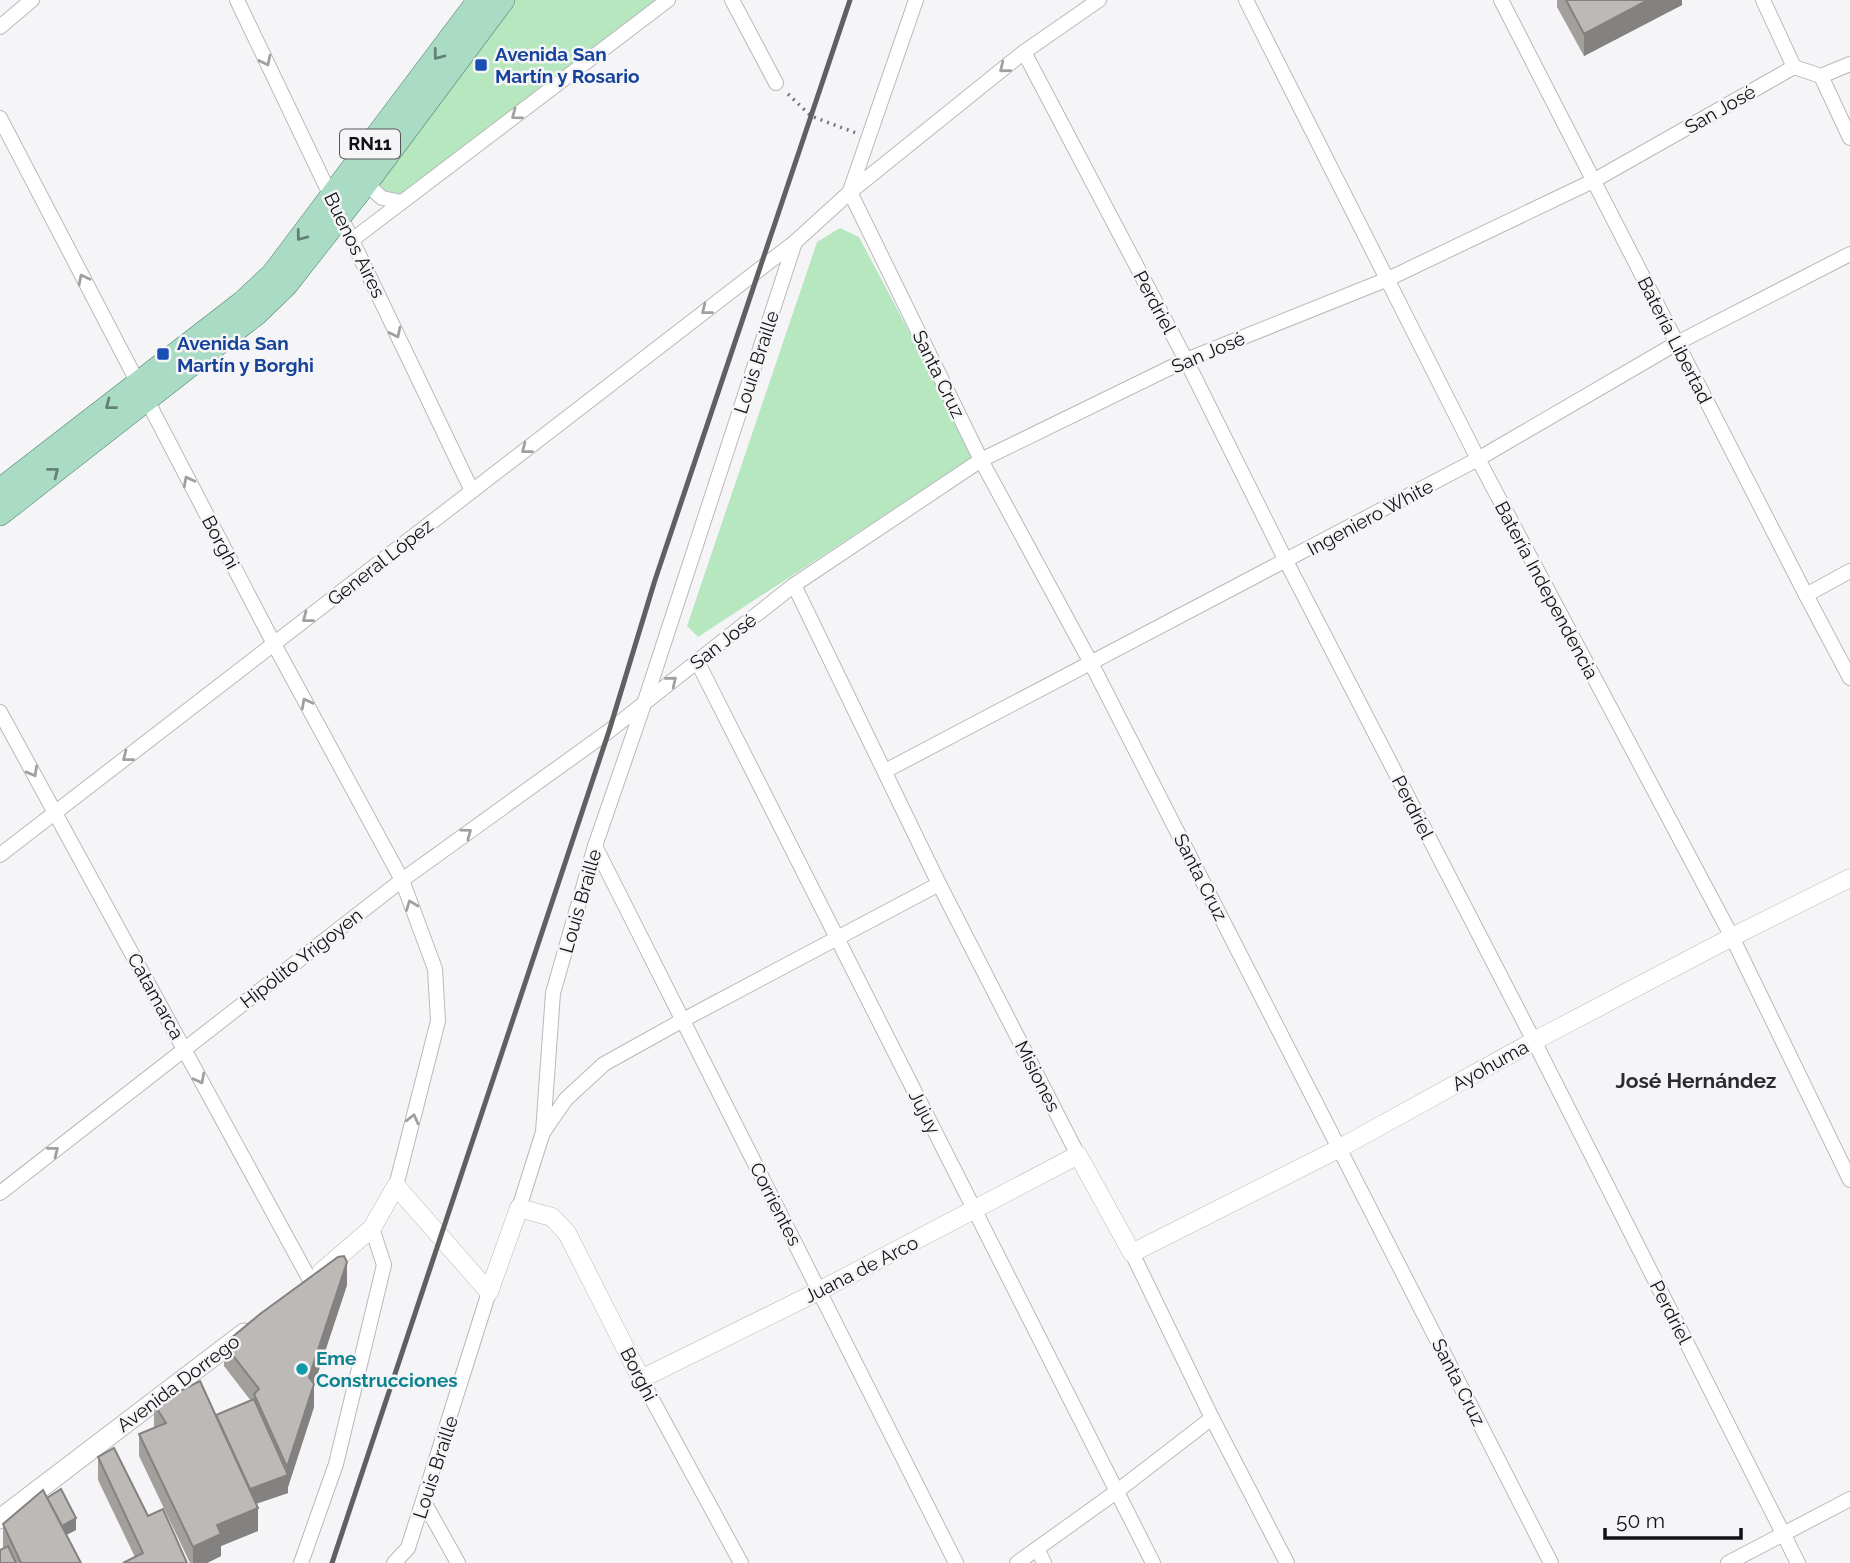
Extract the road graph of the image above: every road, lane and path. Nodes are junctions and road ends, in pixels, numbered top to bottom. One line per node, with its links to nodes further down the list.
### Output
1 (32, 0): 11 (street)
2 (237, 0): 24 (street, Buenos Aires, one-way to 24)
3 (668, 0): 23 (street, one-way to 23)
4 (732, 0): 16 (street)
5 (916, 0): 18 (street)
6 (1099, 0): 12 (street, General López)
7 (1245, 0): 28 (street, Batería Independencia)
8 (1501, 0): 21 (street, Batería Libertad)
9 (1763, 0): 14 (street)
10 (490, 2): 20 (main road, RN11); 24 (main road, RN11, one-way to 24)
11 (0, 27)
12 (1024, 52): 22 (street, General López, one-way to 22); 30 (street, Perdriel)
13 (1850, 64): 15 (street)
14 (1794, 67): 15 (street); 21 (street, San José)
15 (1821, 76): 19 (street)
16 (776, 83): 18 (path)
17 (0, 118): 31 (street, Borghi, one-way to 17)
18 (869, 138): 22 (street)
19 (1850, 138)
20 (374, 173): 23 (street); 24 (main road, RN11)
21 (1593, 181): 28 (street, San José); 29 (street, Batería Libertad)
22 (850, 192): 26 (street, General López); 33 (street, Santa Cruz)
23 (402, 202): 25 (street)
24 (336, 205): 25 (street, Buenos Aires); 31 (main road, RN11)
25 (352, 240): 35 (street, Buenos Aires, one-way to 35)
26 (795, 242): 35 (street, General López, one-way to 35); 45 (street, Louis Braille)
27 (1850, 254): 29 (street, Ingeniero White)
28 (1388, 279): 30 (street, San José); 32 (street, Batería Independencia)
29 (1676, 343): 32 (street, Ingeniero White); 40 (street, Batería Libertad)
30 (1186, 360): 33 (street, San José); 37 (street, Perdriel)
31 (141, 392): 34 (main road, RN11, one-way to 34); 36 (main road, RN11, one-way to 31); 41 (street, Borghi, one-way to 31)
32 (1478, 459): 37 (street, Ingeniero White); 55 (street, Batería Independencia)
33 (981, 460): 39 (street, San José); 43 (street, Santa Cruz)
34 (0, 491)
35 (472, 491): 41 (street, General López, one-way to 41)
36 (0, 514)
37 (1286, 561): 43 (street, Ingeniero White); 58 (street, Perdriel)
38 (1850, 571): 40 (street)
39 (794, 585): 42 (street, San José); 48 (street, Misiones)
40 (1806, 595): 44 (street, Batería Libertad)
41 (274, 644): 49 (street, General López, one-way to 49); 53 (street, Borghi, one-way to 41)
42 (697, 661): 45 (street, San José, one-way to 42); 56 (street, Jujuy)
43 (1091, 663): 48 (street, Ingeniero White); 61 (street, Santa Cruz)
44 (1850, 678)
45 (644, 704): 47 (street, San José); 50 (street, Louis Braille)
46 (0, 712): 49 (street, Catamarca, one-way to 49)
47 (609, 731): 53 (street, Hipólito Yrigoyen, one-way to 47)
48 (885, 771): 54 (street, Misiones)
49 (55, 813): 51 (street, General López); 59 (street, Catamarca)
50 (595, 846): 57 (street, Corrientes); 60 (street, Louis Braille)
51 (0, 855)
52 (1850, 878): 55 (street, Ayohuma)
53 (402, 880): 59 (street, Hipólito Yrigoyen); 64 (street, Borghi, one-way to 53)
54 (939, 884): 56 (street); 62 (street, Misiones)
55 (1731, 937): 58 (street, Ayohuma); 63 (street, Batería Independencia)
56 (837, 939): 57 (street); 67 (street, Jujuy)
57 (682, 1020): 60 (street); 71 (street, Corrientes)
58 (1534, 1041): 61 (street, Ayohuma); 80 (street, Perdriel)
59 (184, 1049): 65 (street, Hipólito Yrigoyen, one-way to 59); 70 (street, Catamarca, one-way to 70)
60 (543, 1132): 66 (street, Louis Braille)
61 (1340, 1148): 69 (street, Ayohuma); 90 (street, Santa Cruz)
62 (1078, 1155): 67 (street, Juana de Arco); 69 (street, Misiones)
63 (1850, 1180)
64 (396, 1186): 68 (street); 72 (street)
65 (0, 1193)
66 (519, 1208): 72 (street, Louis Braille); 74 (street, Borghi)
67 (974, 1210): 71 (street, Juana de Arco); 76 (street, Jujuy)
68 (372, 1228): 70 (street); 82 (street)
69 (1132, 1253): 75 (street, Misiones)
70 (305, 1286)
71 (819, 1291): 74 (street, Juana de Arco); 86 (street, Corrientes)
72 (489, 1292): 78 (street, Louis Braille)
73 (255, 1324): 79 (main road, Avenida Dorrego)
74 (641, 1379): 85 (street, Borghi)
75 (1212, 1418): 76 (street); 89 (street, Misiones)
76 (1116, 1492): 81 (street); 88 (street, Jujuy)
77 (1850, 1499): 80 (street)
78 (424, 1502): 83 (street, Louis Braille); 84 (street)
79 (0, 1519)
80 (1783, 1534): 91 (street); 92 (street, Perdriel)
81 (1041, 1556): 87 (street)
82 (301, 1563)
83 (394, 1563)
84 (458, 1563)
85 (741, 1563)
86 (956, 1563)
87 (1017, 1563)
88 (1153, 1563)
89 (1287, 1563)
90 (1551, 1563)
91 (1728, 1563)
92 (1798, 1563)

